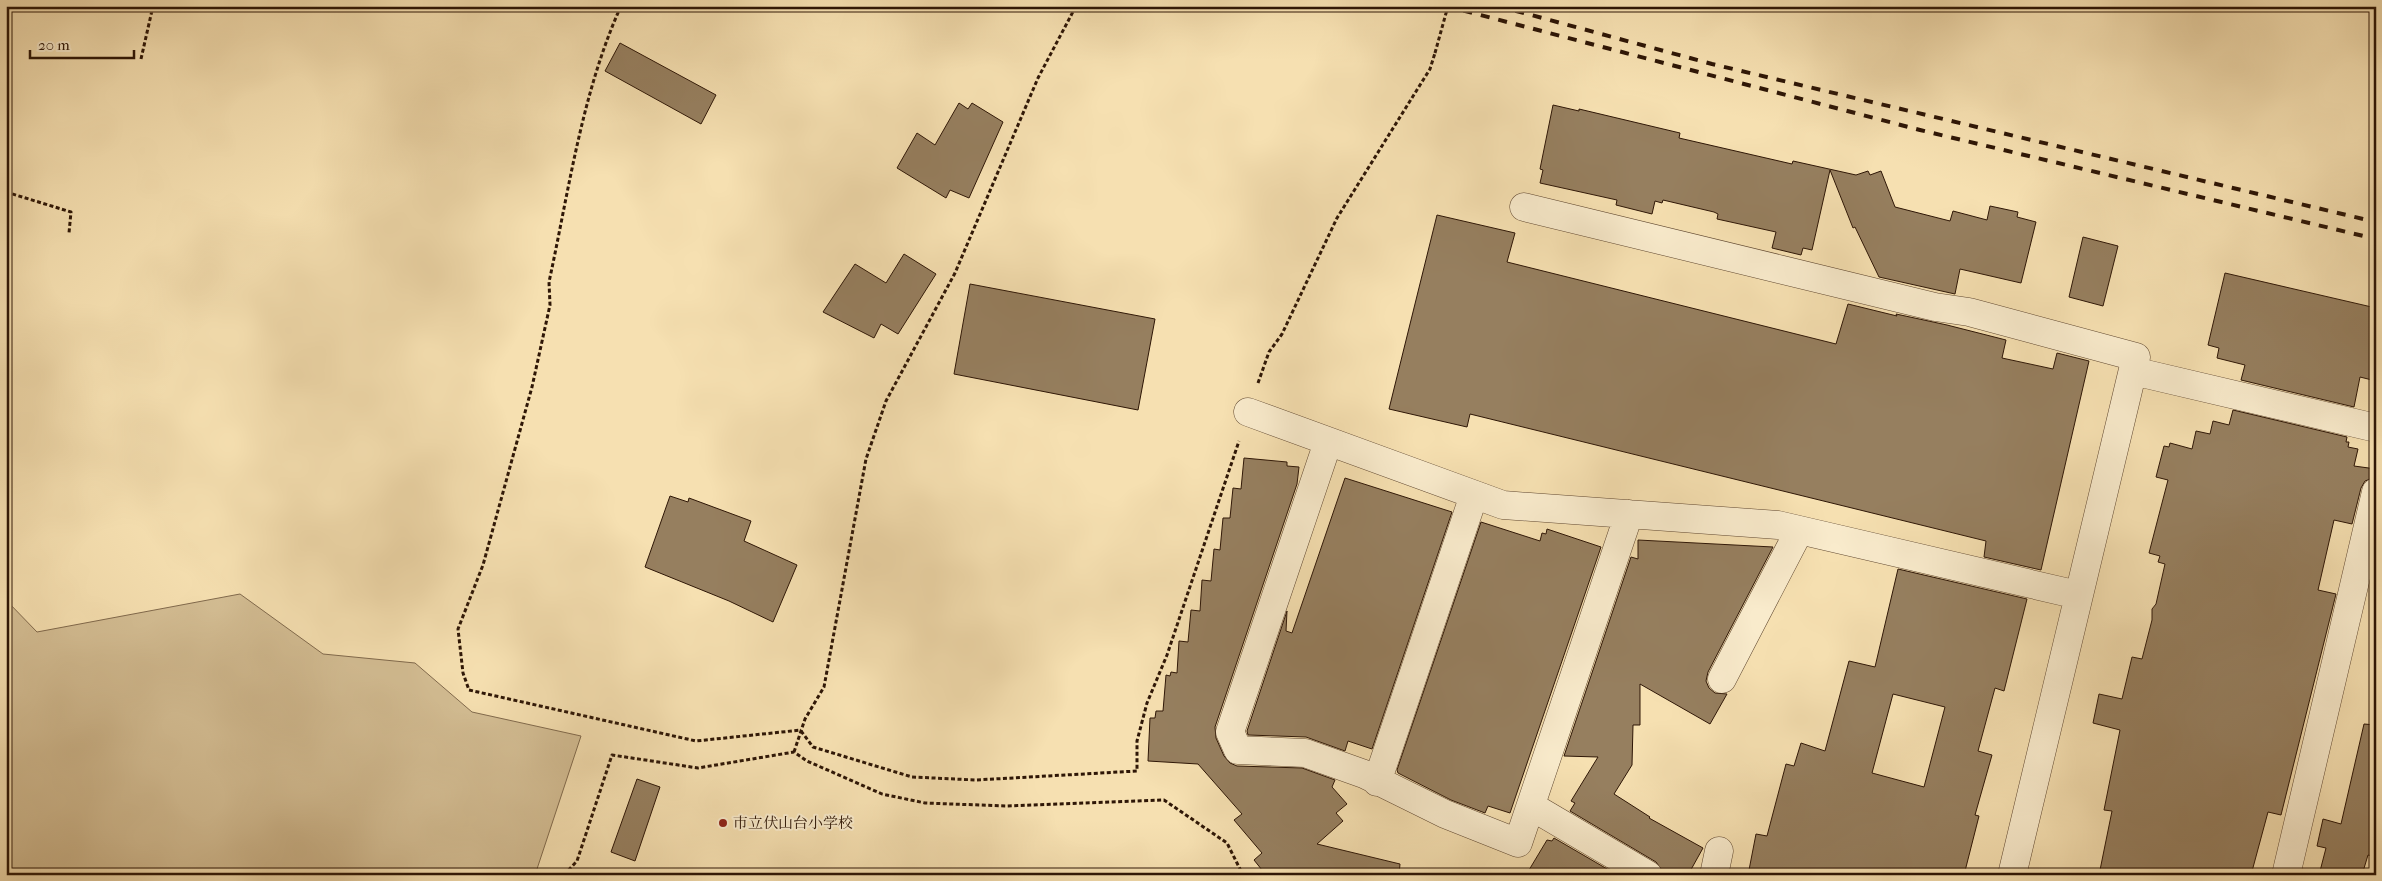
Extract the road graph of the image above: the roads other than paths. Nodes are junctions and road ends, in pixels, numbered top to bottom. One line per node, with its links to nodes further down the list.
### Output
1 (1524, 206): 2 (street)
2 (2133, 371): 4 (street); 10 (street)
3 (1248, 412): 5 (street)
4 (2376, 428)
5 (1328, 442): 7 (street); 12 (street)
6 (2376, 492): 16 (street)
7 (1474, 495): 8 (street); 12 (street)
8 (1629, 514): 9 (street); 13 (street)
9 (1799, 530): 10 (street); 11 (street)
10 (2078, 595): 15 (street)
11 (1722, 679)
12 (1377, 782): 13 (street)
13 (1531, 806): 14 (street)
14 (1648, 875)
15 (2012, 875)
16 (2286, 875)

